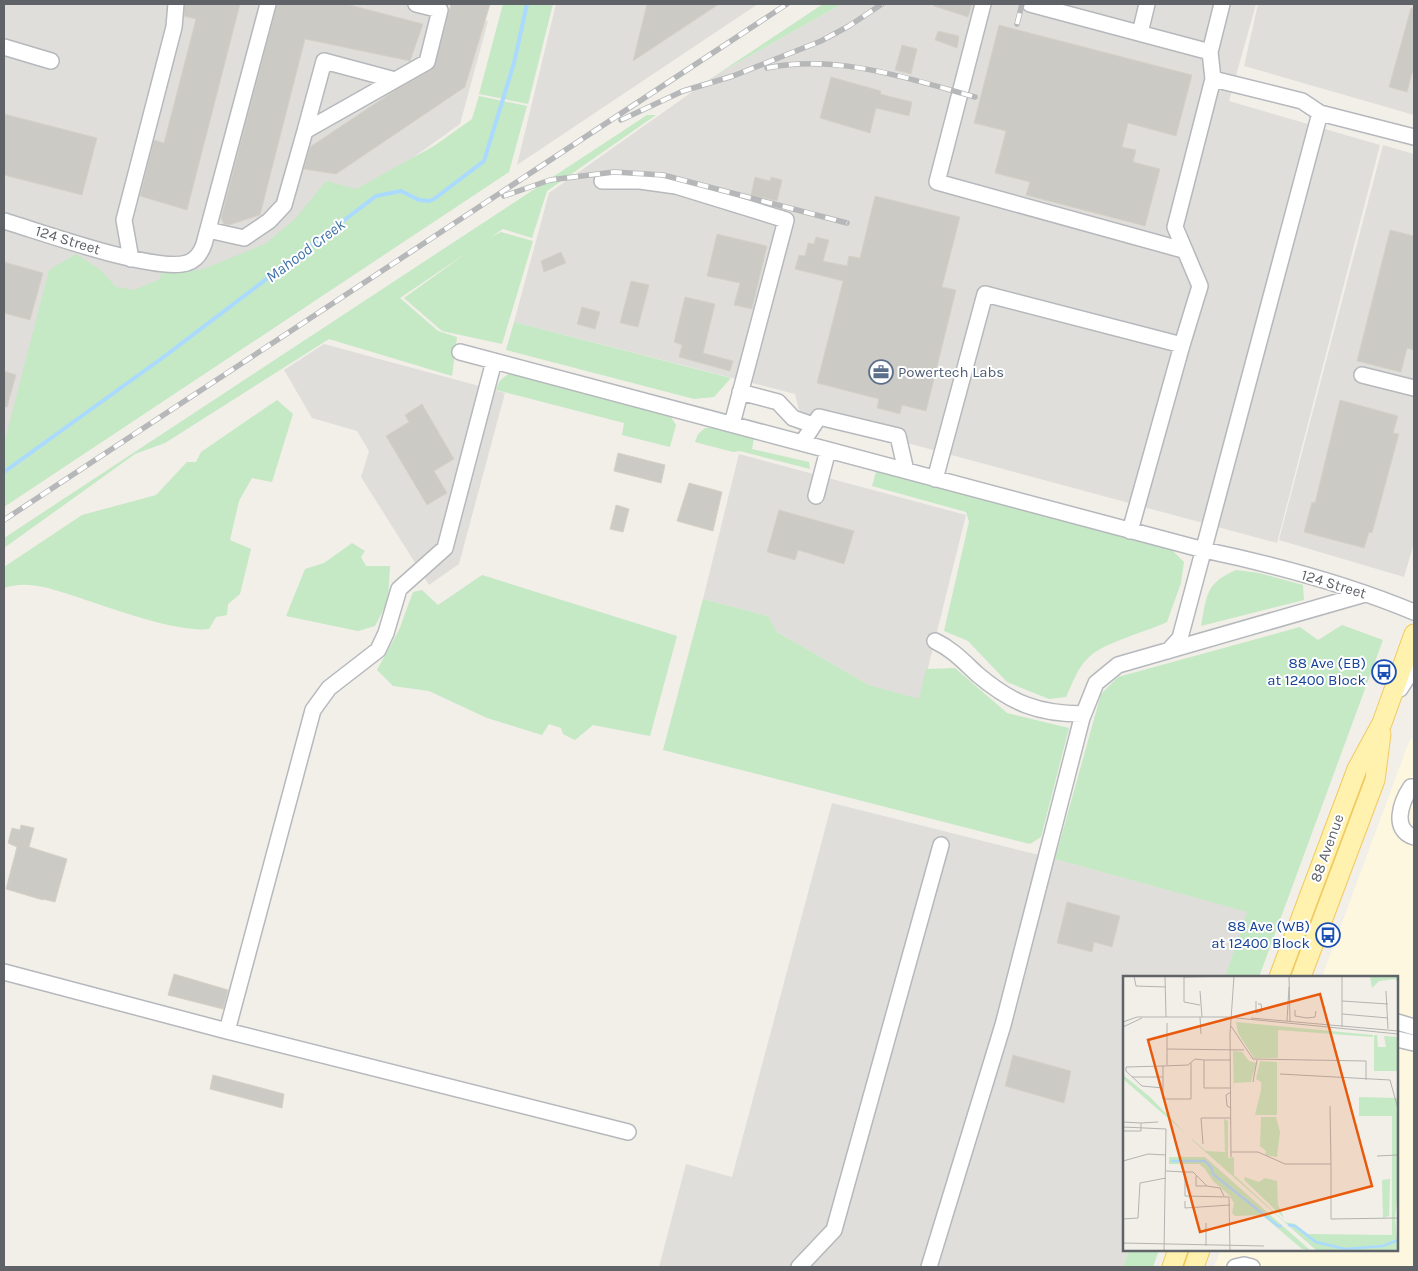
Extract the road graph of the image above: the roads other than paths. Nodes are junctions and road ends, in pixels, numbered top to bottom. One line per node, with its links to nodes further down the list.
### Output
1 (176, 4): 23 (street)
2 (268, 4): 21 (street, 124 Street)
3 (416, 4): 8 (street)
4 (983, 4): 22 (street)
5 (1030, 4): 9 (street)
6 (1147, 4): 10 (street)
7 (1222, 4): 12 (street)
8 (443, 7): 15 (street)
9 (1062, 8): 10 (street)
10 (1140, 34): 12 (street)
11 (4, 47): 13 (street)
12 (1210, 52): 14 (street)
13 (51, 62)
14 (1213, 79): 16 (street); 22 (street)
15 (395, 80): 17 (street); 17 (street)
16 (1320, 113): 18 (street); 38 (street)
17 (305, 131): 21 (street)
18 (1414, 137)
19 (602, 181): 29 (street)
20 (4, 221): 23 (street, 124 Street)
21 (208, 230): 23 (street, 124 Street)
22 (1183, 250): 24 (street)
23 (131, 259)
24 (1182, 345): 35 (street); 37 (street)
25 (460, 352): 26 (street, 124 Street)
26 (494, 361): 30 (street, 124 Street); 56 (street)
27 (1362, 375): 28 (street)
28 (1414, 388)
29 (740, 392): 30 (street); 31 (street)
30 (732, 424): 32 (street, 124 Street)
31 (813, 425): 32 (street); 34 (street)
32 (802, 443): 33 (street, 124 Street)
33 (828, 450): 34 (street, 124 Street); 36 (street)
34 (906, 471): 35 (street, 124 Street)
35 (935, 479): 37 (street, 124 Street)
36 (816, 496)
37 (1130, 531): 38 (street, 124 Street)
38 (1204, 550): 39 (street, 124 Street); 43 (street)
39 (1366, 594): 40 (street, 124 Street); 43 (street)
40 (1414, 612)
41 (1414, 634): 45 (main road, 88 Avenue)
42 (935, 641): 46 (street)
43 (1168, 651): 46 (street)
44 (1414, 667): 45 (street)
45 (1389, 705): 47 (main road, 88 Avenue)
46 (1083, 714): 63 (street)
47 (1382, 723): 52 (main road, 88 Avenue); 53 (main road, 88 Avenue)
48 (1414, 787): 49 (street)
49 (1414, 837)
50 (941, 845): 62 (street)
51 (4, 972): 56 (street)
52 (1279, 976)
53 (1301, 976)
54 (1398, 1022): 55 (street)
55 (1414, 1027)
56 (227, 1031): 59 (street)
57 (1398, 1039): 58 (street)
58 (1414, 1044)
59 (628, 1132)
60 (1178, 1251): 64 (main road)
61 (1200, 1251): 65 (main road)
62 (798, 1267)
63 (929, 1267)
64 (1172, 1267)
65 (1194, 1267)
66 (1235, 1267): 67 (street)
67 (1252, 1267)

